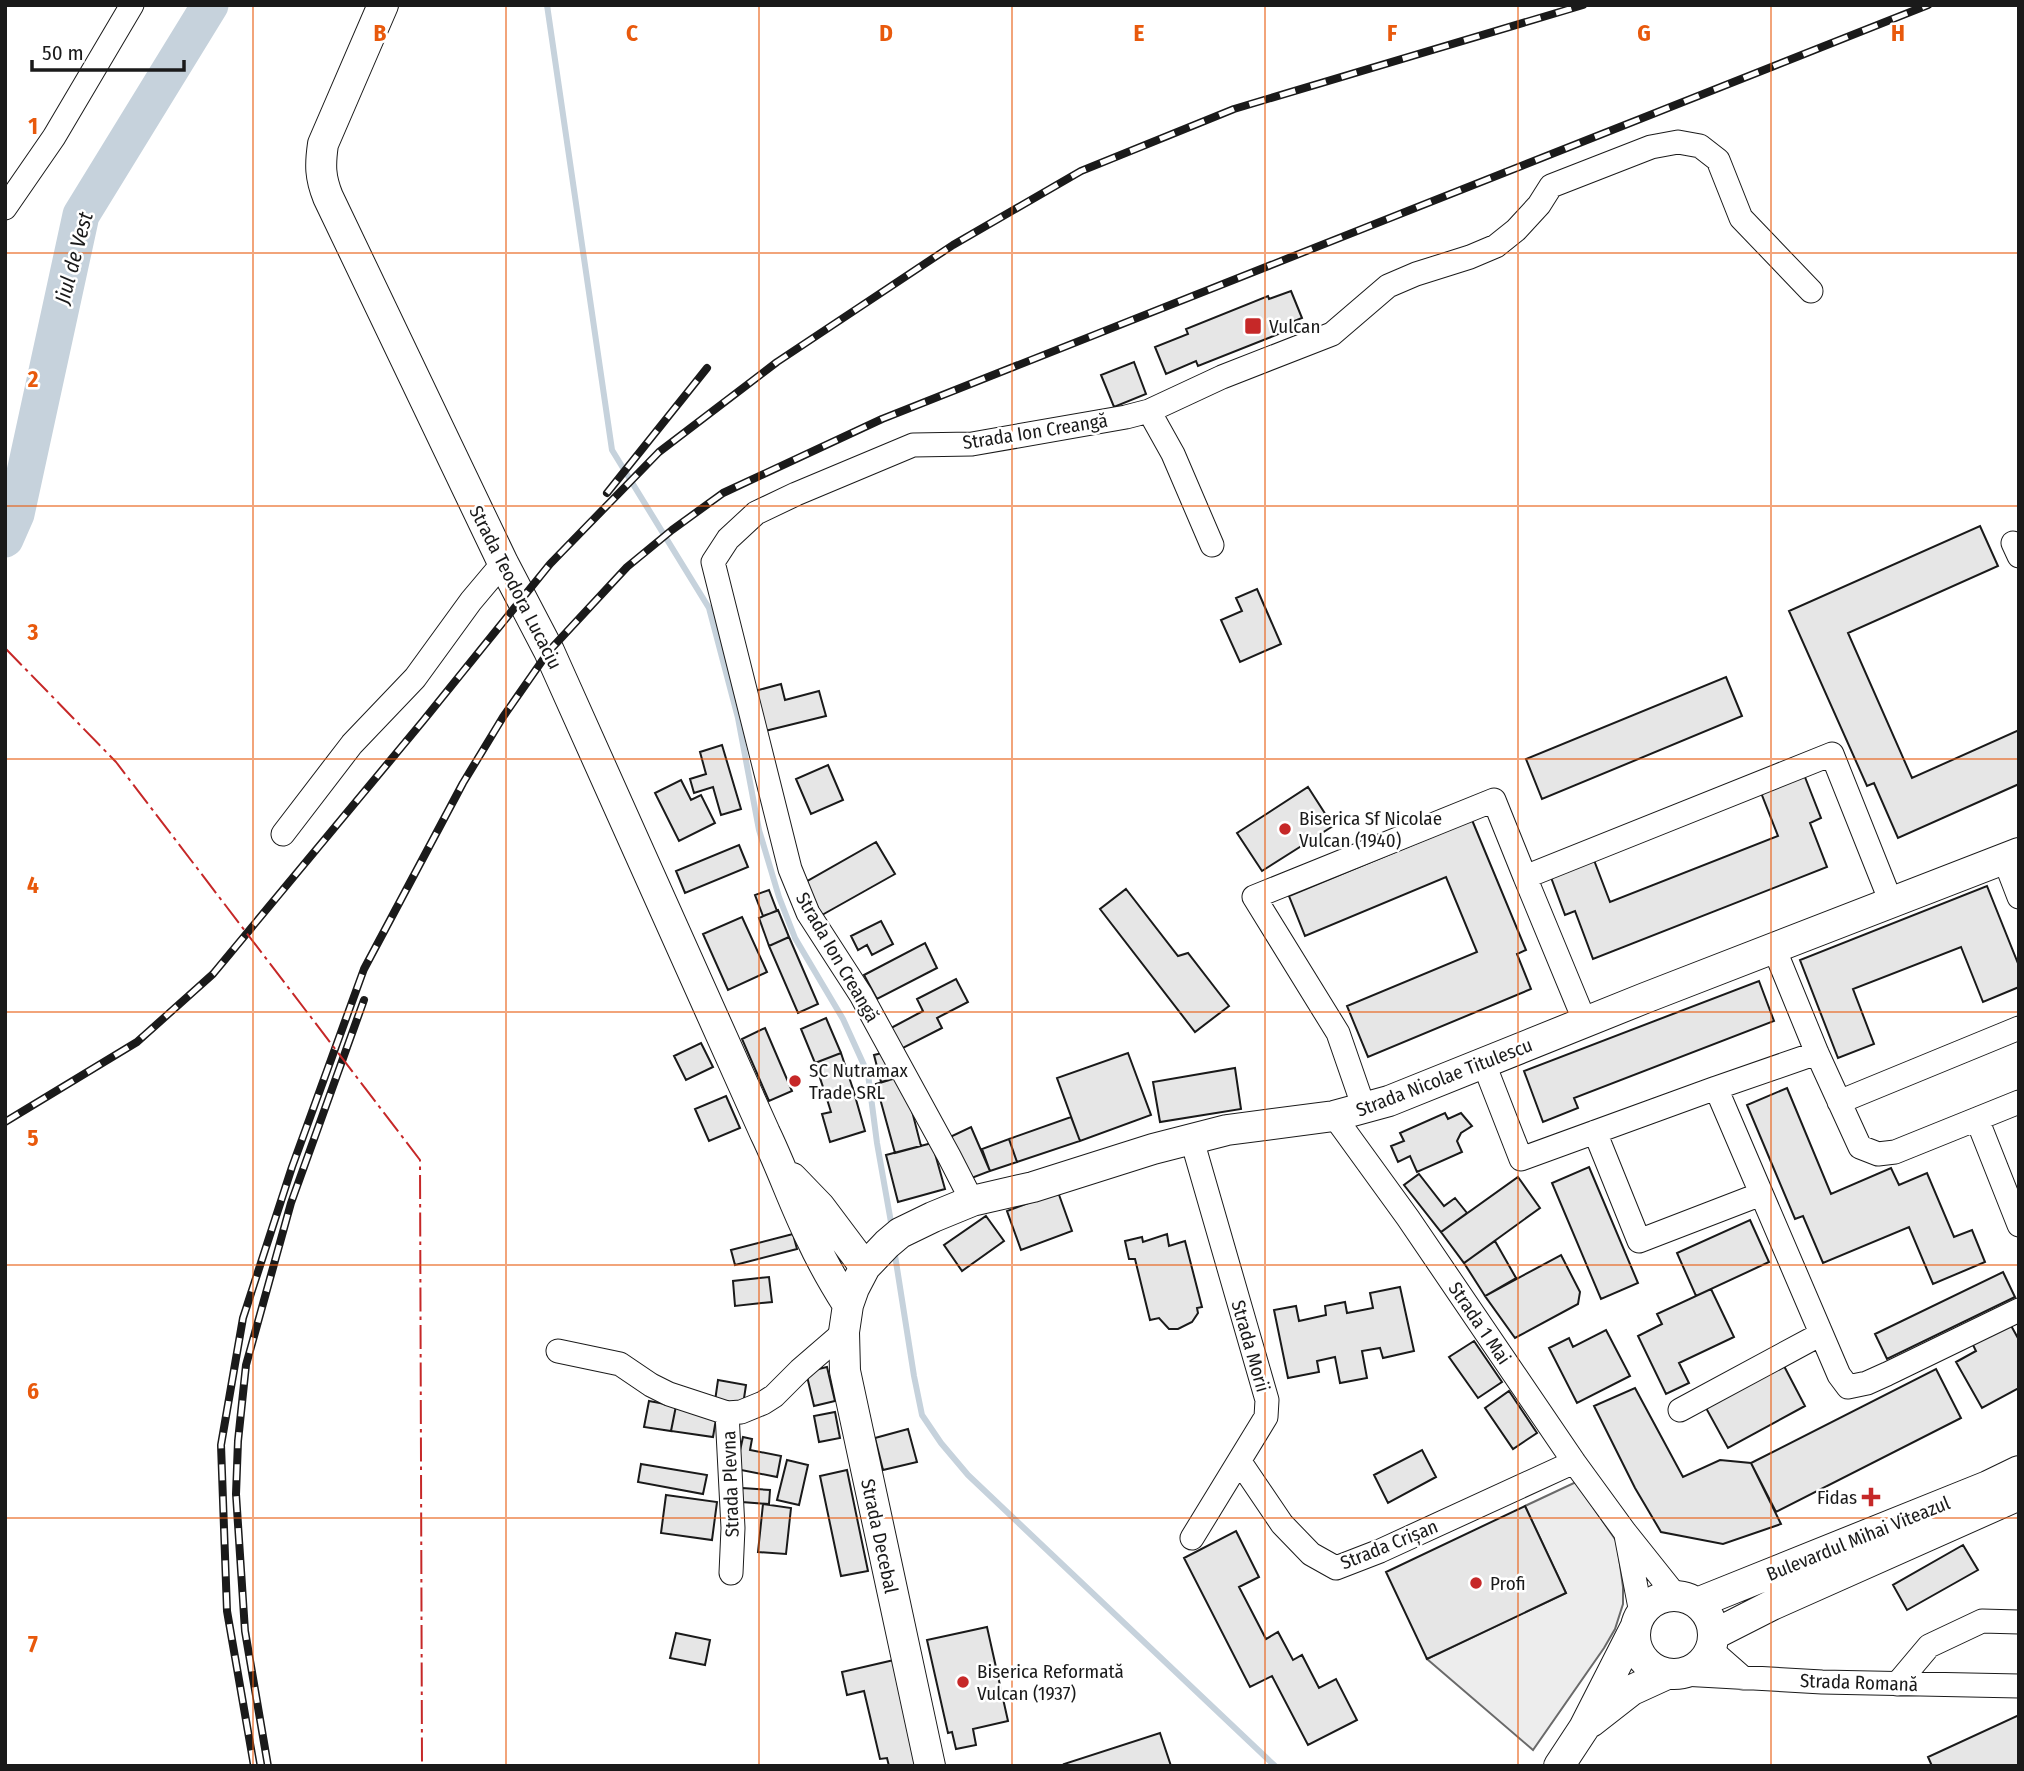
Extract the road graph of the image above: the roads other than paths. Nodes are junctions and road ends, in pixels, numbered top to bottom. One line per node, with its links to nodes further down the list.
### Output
1 (132, 5): 3 (street)
2 (383, 5): 7 (main road, Strada Teodora Lucaciu)
3 (5, 208)
4 (1811, 291): 5 (street, Strada Ion Creangă)
5 (1149, 411): 6 (street); 28 (street, Strada Ion Creangă)
6 (1212, 545)
7 (503, 563): 8 (street); 26 (main road, Strada Teodora Lucaciu)
8 (283, 834)
9 (2011, 855): 11 (street); 12 (main road, Strada Nicolae Titulescu)
10 (1525, 877): 12 (street); 14 (street); 21 (street)
11 (2019, 897)
12 (1891, 902): 13 (main road, Strada Nicolae Titulescu)
13 (1774, 948): 14 (main road, Strada Nicolae Titulescu); 16 (street)
14 (1585, 1022): 17 (main road, Strada Nicolae Titulescu)
15 (2019, 1028): 19 (street)
16 (1817, 1053): 18 (street); 19 (street)
17 (1484, 1064): 21 (main road, Strada Nicolae Titulescu); 24 (street)
18 (1716, 1088): 24 (street); 27 (street)
19 (1839, 1102): 23 (street)
20 (2019, 1102): 23 (street)
21 (1364, 1108): 22 (main road, Strada Nicolae Titulescu)
22 (1334, 1116): 25 (main road, Strada Nicolae Titulescu); 38 (street, Strada 1 Mai)
23 (1978, 1119): 29 (street)
24 (1595, 1132): 27 (street)
25 (1192, 1139): 28 (main road, Strada Nicolae Titulescu); 37 (street, Strada Morii)
26 (782, 1168): 30 (main road, Strada Teodora Lucaciu); 32 (main road, Strada Teodora Lucaciu)
27 (1761, 1194): 33 (street)
28 (972, 1201): 30 (main road, Strada Nicolae Titulescu)
29 (2019, 1225)
30 (865, 1267): 32 (main road, Strada Nicolae Titulescu)
31 (2019, 1310): 33 (street)
32 (846, 1318): 36 (street, Strada Plevna); 53 (main road, Strada Decebal)
33 (1821, 1334): 35 (street)
34 (558, 1351): 36 (street)
35 (1681, 1410)
36 (727, 1413): 43 (street, Strada Plevna)
37 (1240, 1462): 38 (street, Strada Crișan); 42 (street, Strada Morii)
38 (1574, 1462): 41 (street, Strada 1 Mai)
39 (2019, 1471): 44 (main road, Bulevardul Mihai Viteazul)
40 (2019, 1494): 47 (main road, Bulevardul Mihai Viteazul)
41 (1625, 1532): 44 (street, Strada 1 Mai); 45 (street, Strada 1 Mai)
42 (1192, 1538)
43 (731, 1573)
44 (1687, 1599): 45 (main road); 47 (main road)
45 (1638, 1621): 48 (main road); 52 (main road)
46 (2019, 1622): 50 (street)
47 (1712, 1642): 48 (main road); 49 (street)
48 (1674, 1674): 49 (street, Strada Romană); 52 (main road)
49 (1743, 1678): 50 (street, Strada Romană)
50 (1897, 1684): 51 (street, Strada Romană)
51 (2019, 1686)
52 (1584, 1728): 54 (main road)
53 (930, 1766)
54 (1559, 1766)

